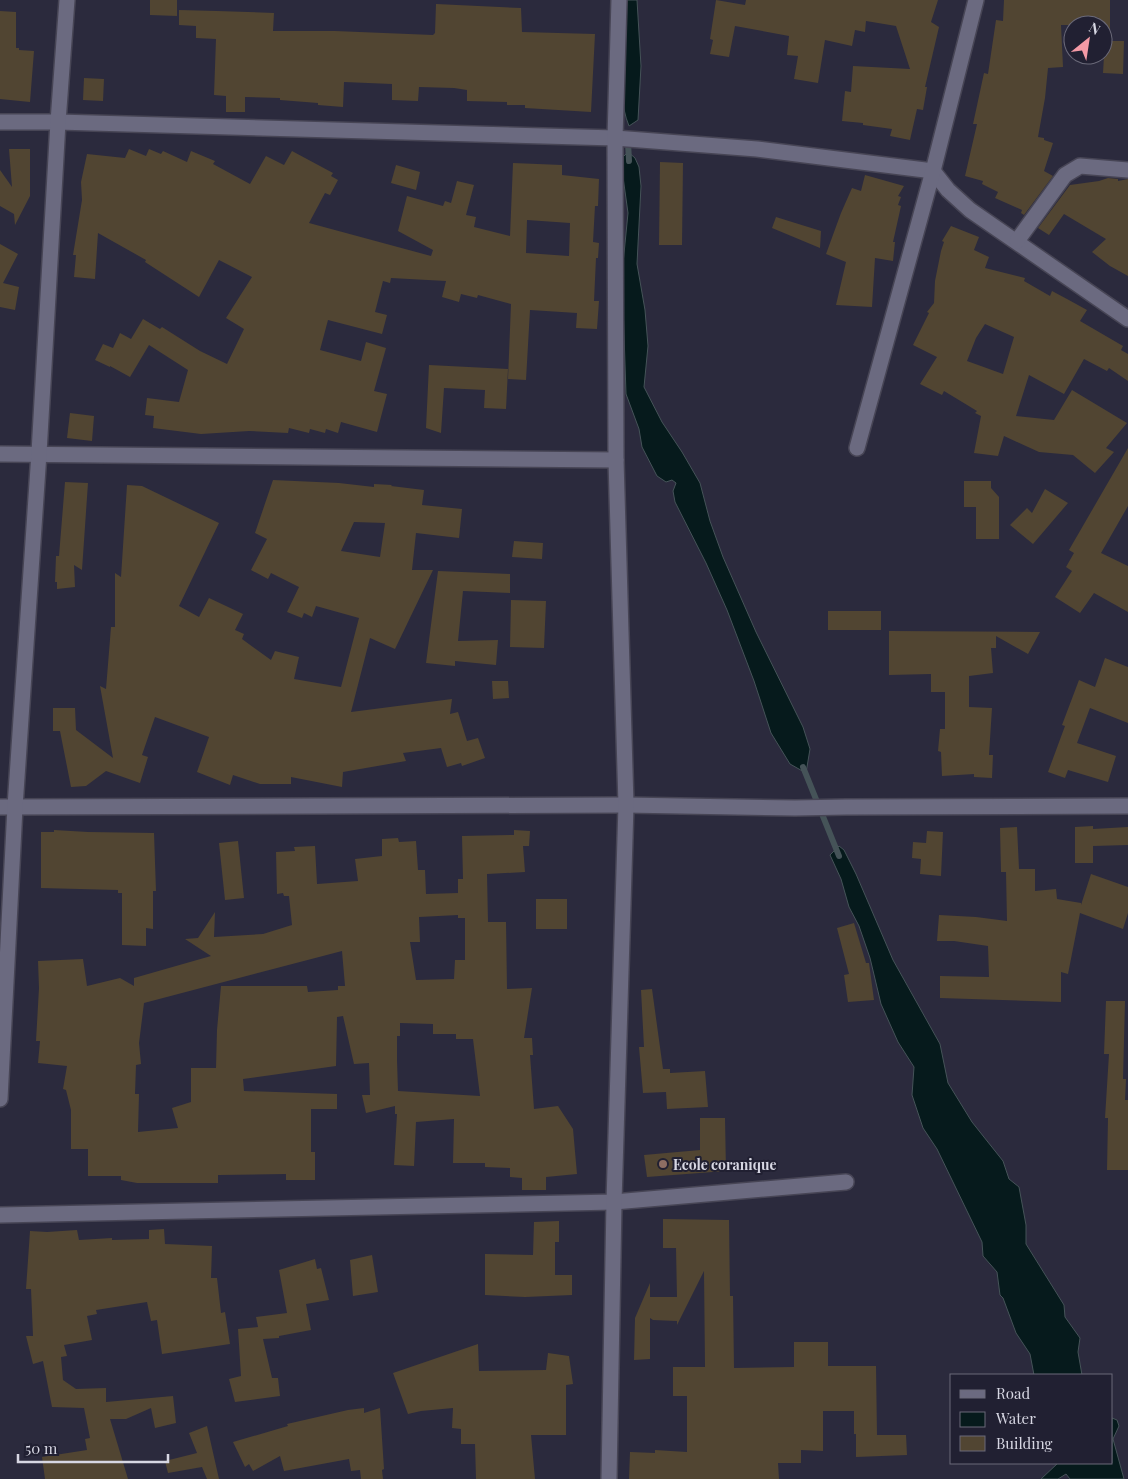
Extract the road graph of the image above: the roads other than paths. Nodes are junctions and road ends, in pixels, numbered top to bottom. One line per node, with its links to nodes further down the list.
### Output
1 (67, 0): 5 (street)
2 (619, 0): 6 (street)
3 (976, 0): 8 (street)
4 (0, 122): 5 (street)
5 (58, 122): 6 (street); 12 (street)
6 (615, 138): 8 (street); 14 (street)
7 (1128, 170): 9 (street)
8 (933, 171): 9 (street); 11 (street)
9 (1017, 241): 10 (street)
10 (1128, 319)
11 (857, 448)
12 (39, 453): 13 (street); 14 (street); 17 (street)
13 (0, 454)
14 (616, 460): 15 (street)
15 (626, 805): 16 (street); 17 (street); 20 (street)
16 (1128, 806)
17 (7, 807): 18 (street)
18 (0, 1099)
19 (846, 1182): 20 (street)
20 (614, 1202): 21 (street); 22 (street)
21 (0, 1215)
22 (609, 1479)

